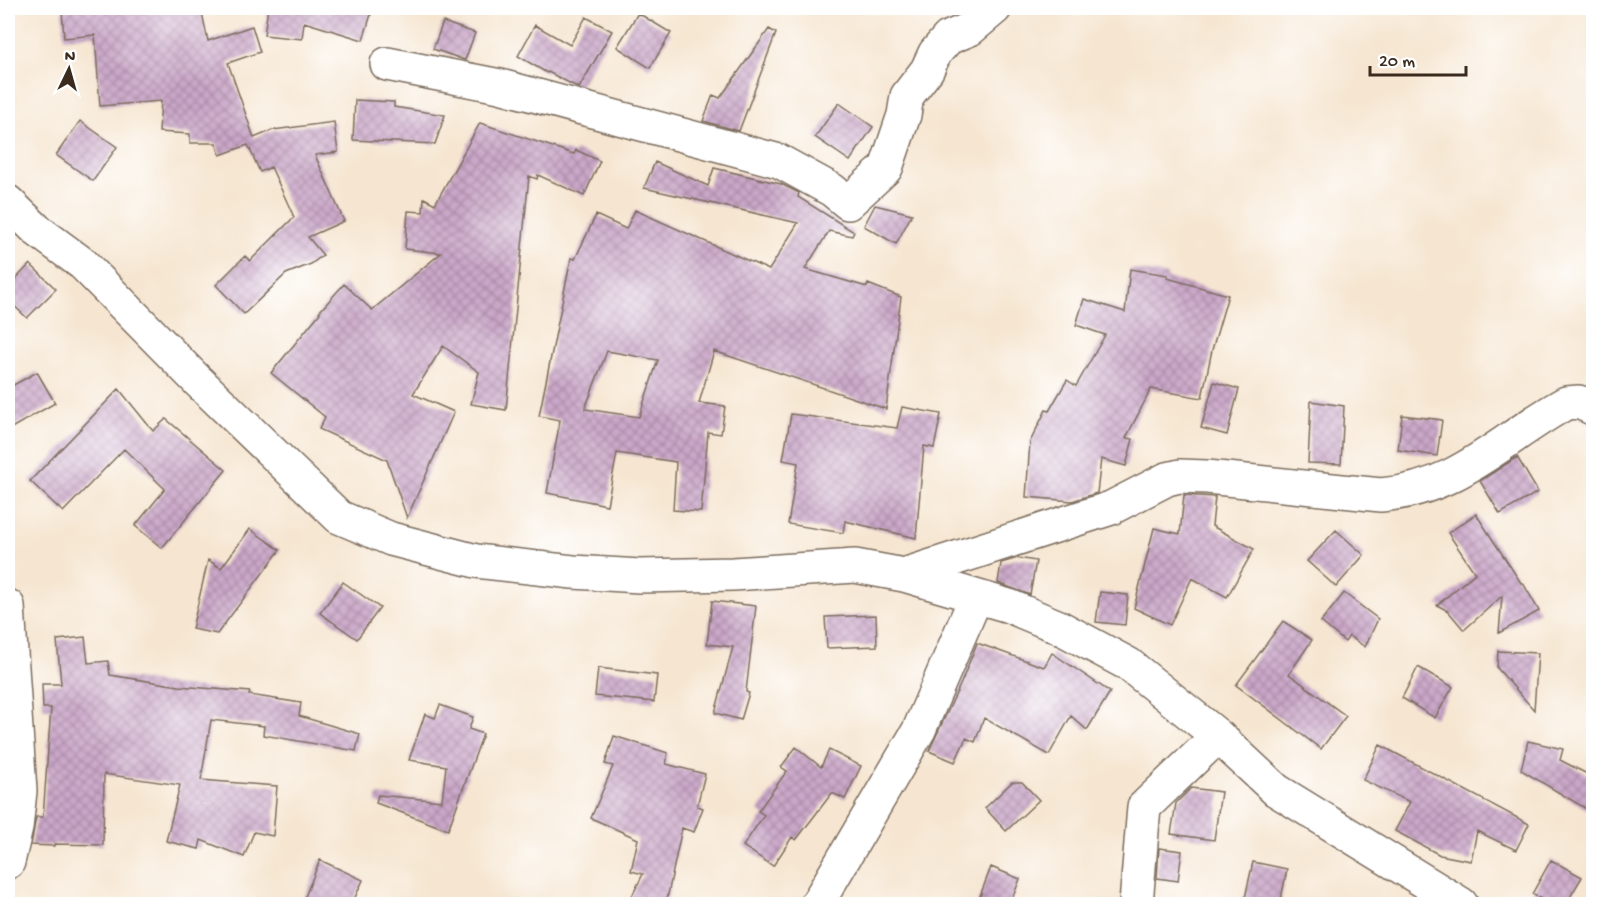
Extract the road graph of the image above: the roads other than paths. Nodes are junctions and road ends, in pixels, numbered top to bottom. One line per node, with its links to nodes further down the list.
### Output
1 (995, 8): 2 (street)
2 (387, 64)
3 (8, 202): 5 (street)
4 (1593, 409): 5 (street)
5 (904, 575): 6 (street)
6 (976, 597): 8 (street); 10 (street)
7 (8, 606): 9 (street)
8 (1218, 736): 11 (street); 12 (street)
9 (8, 862)
10 (817, 904)
11 (1136, 904)
12 (1461, 904)

